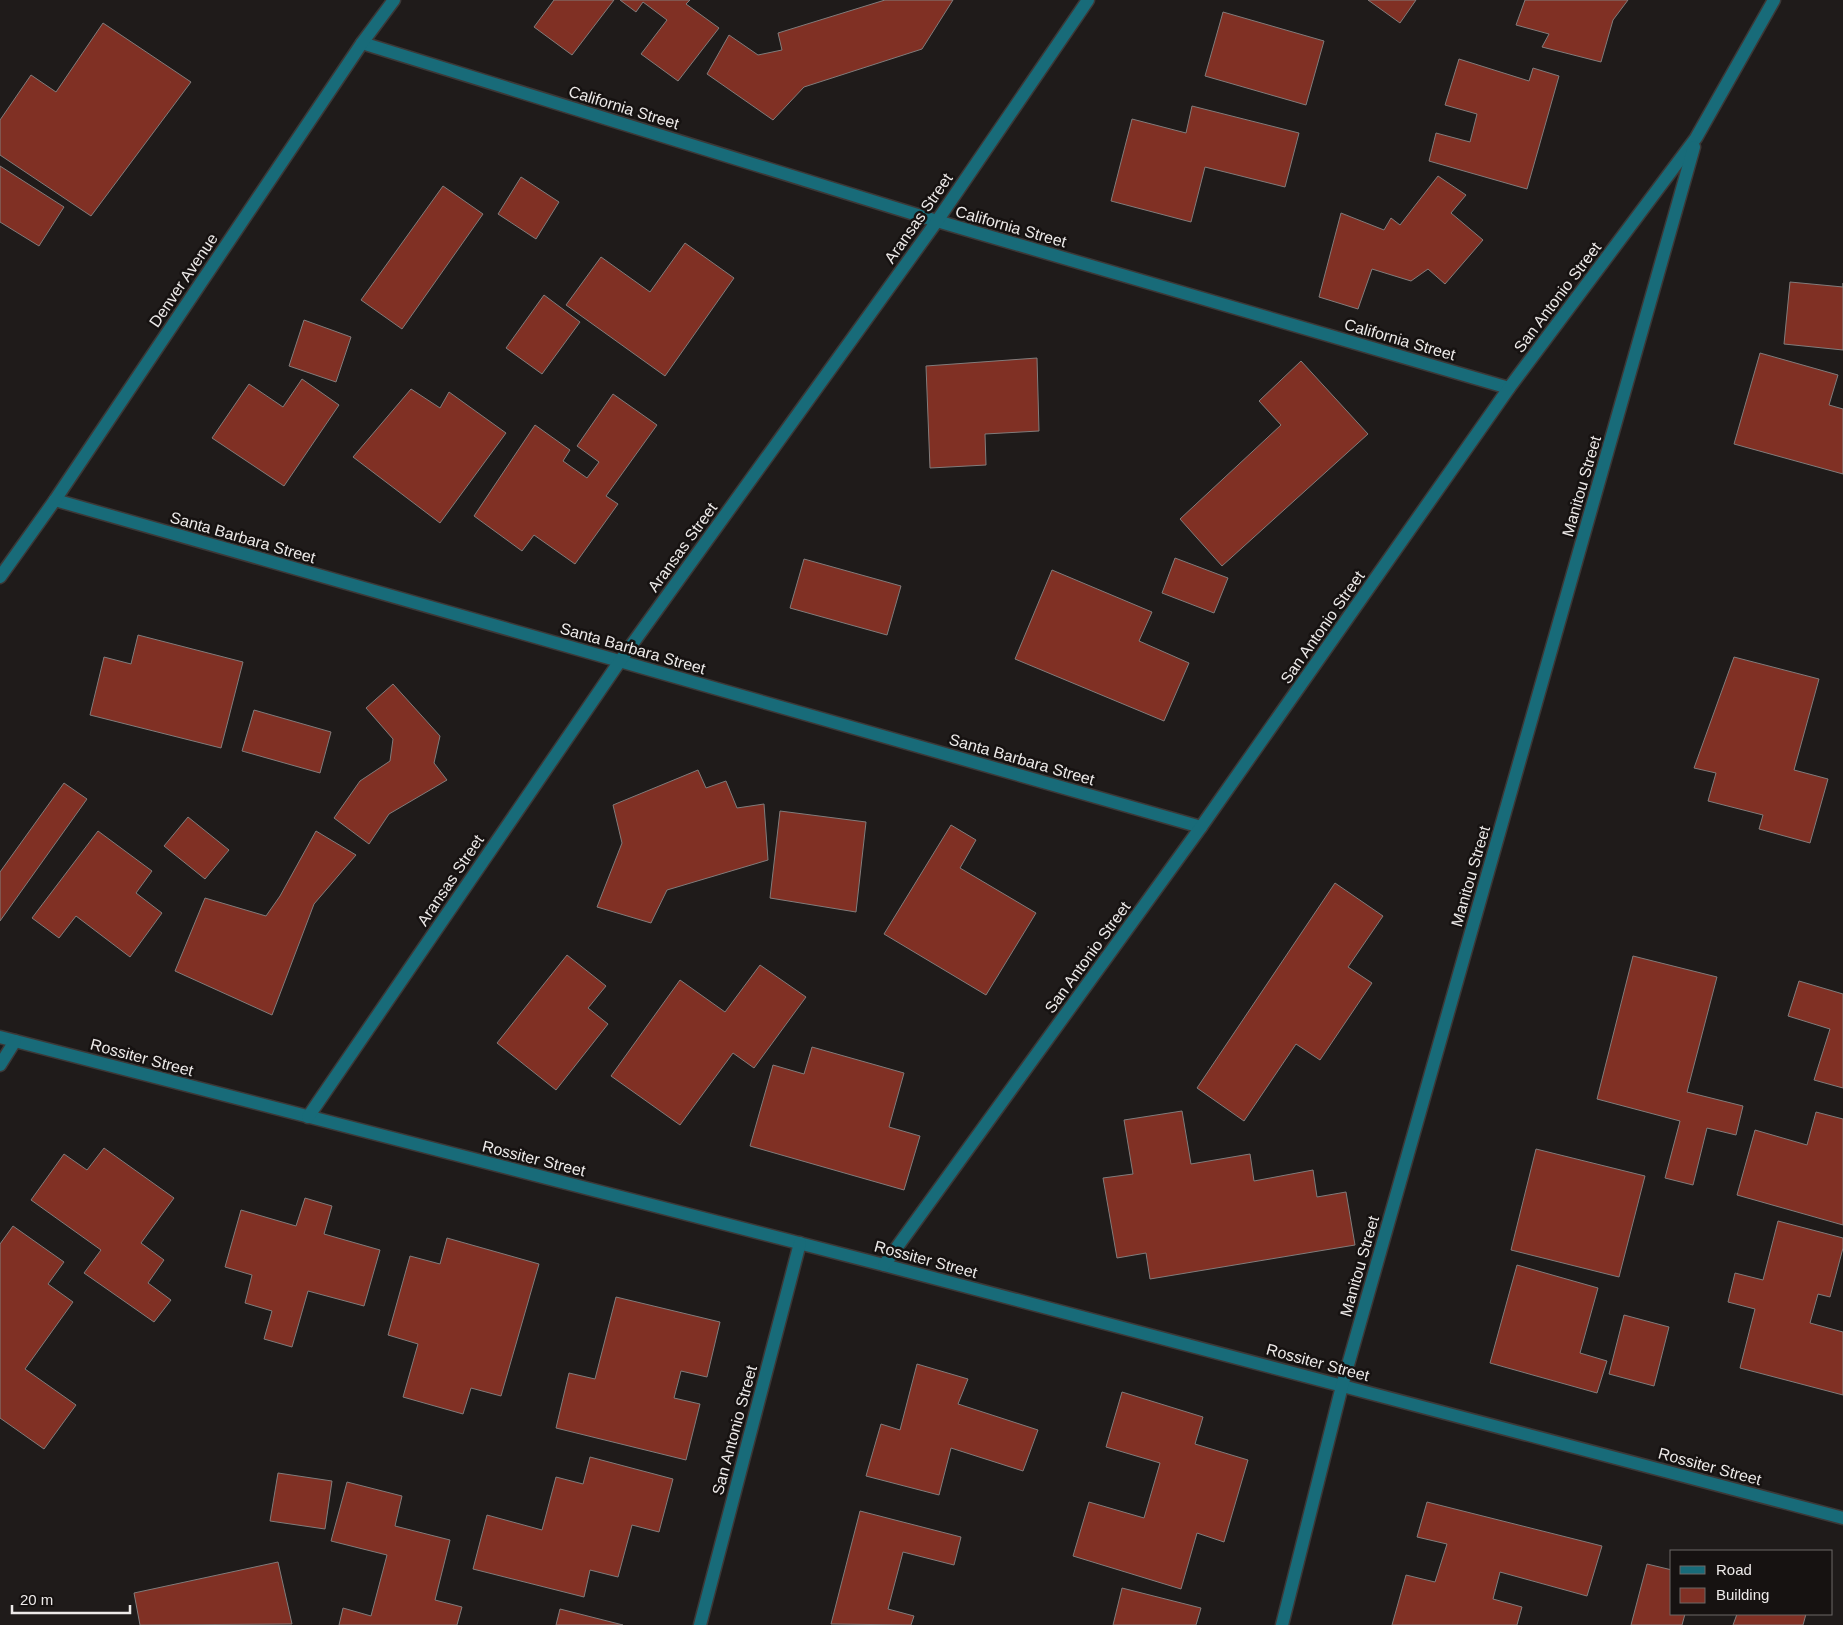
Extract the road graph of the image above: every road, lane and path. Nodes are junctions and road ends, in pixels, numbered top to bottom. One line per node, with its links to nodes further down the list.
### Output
1 (394, 0): 4 (street, Denver Avenue)
2 (1088, 0): 6 (street, Aransas Street)
3 (1774, 0): 5 (street, San Antonio Street)
4 (362, 43): 6 (street, California Street); 8 (street, Denver Avenue)
5 (1696, 138): 7 (street, San Antonio Street); 18 (street, Manitou Street)
6 (937, 221): 7 (street, California Street); 10 (street, Aransas Street)
7 (1509, 388): 11 (street, San Antonio Street)
8 (55, 500): 9 (street, Denver Avenue); 10 (street, Santa Barbara Street)
9 (0, 577)
10 (620, 661): 11 (street, Santa Barbara Street); 15 (street, Aransas Street)
11 (1201, 827): 17 (street, San Antonio Street)
12 (0, 1038): 13 (street, Rossiter Street)
13 (15, 1041): 14 (street); 15 (street, Rossiter Street)
14 (0, 1064)
15 (308, 1117): 16 (street, Rossiter Street)
16 (800, 1243): 17 (street, Rossiter Street); 20 (street, San Antonio Street)
17 (884, 1265): 18 (street, Rossiter Street)
18 (1342, 1386): 19 (street, Rossiter Street); 21 (street, Manitou Street)
19 (1843, 1518)
20 (700, 1625)
21 (1282, 1625)

